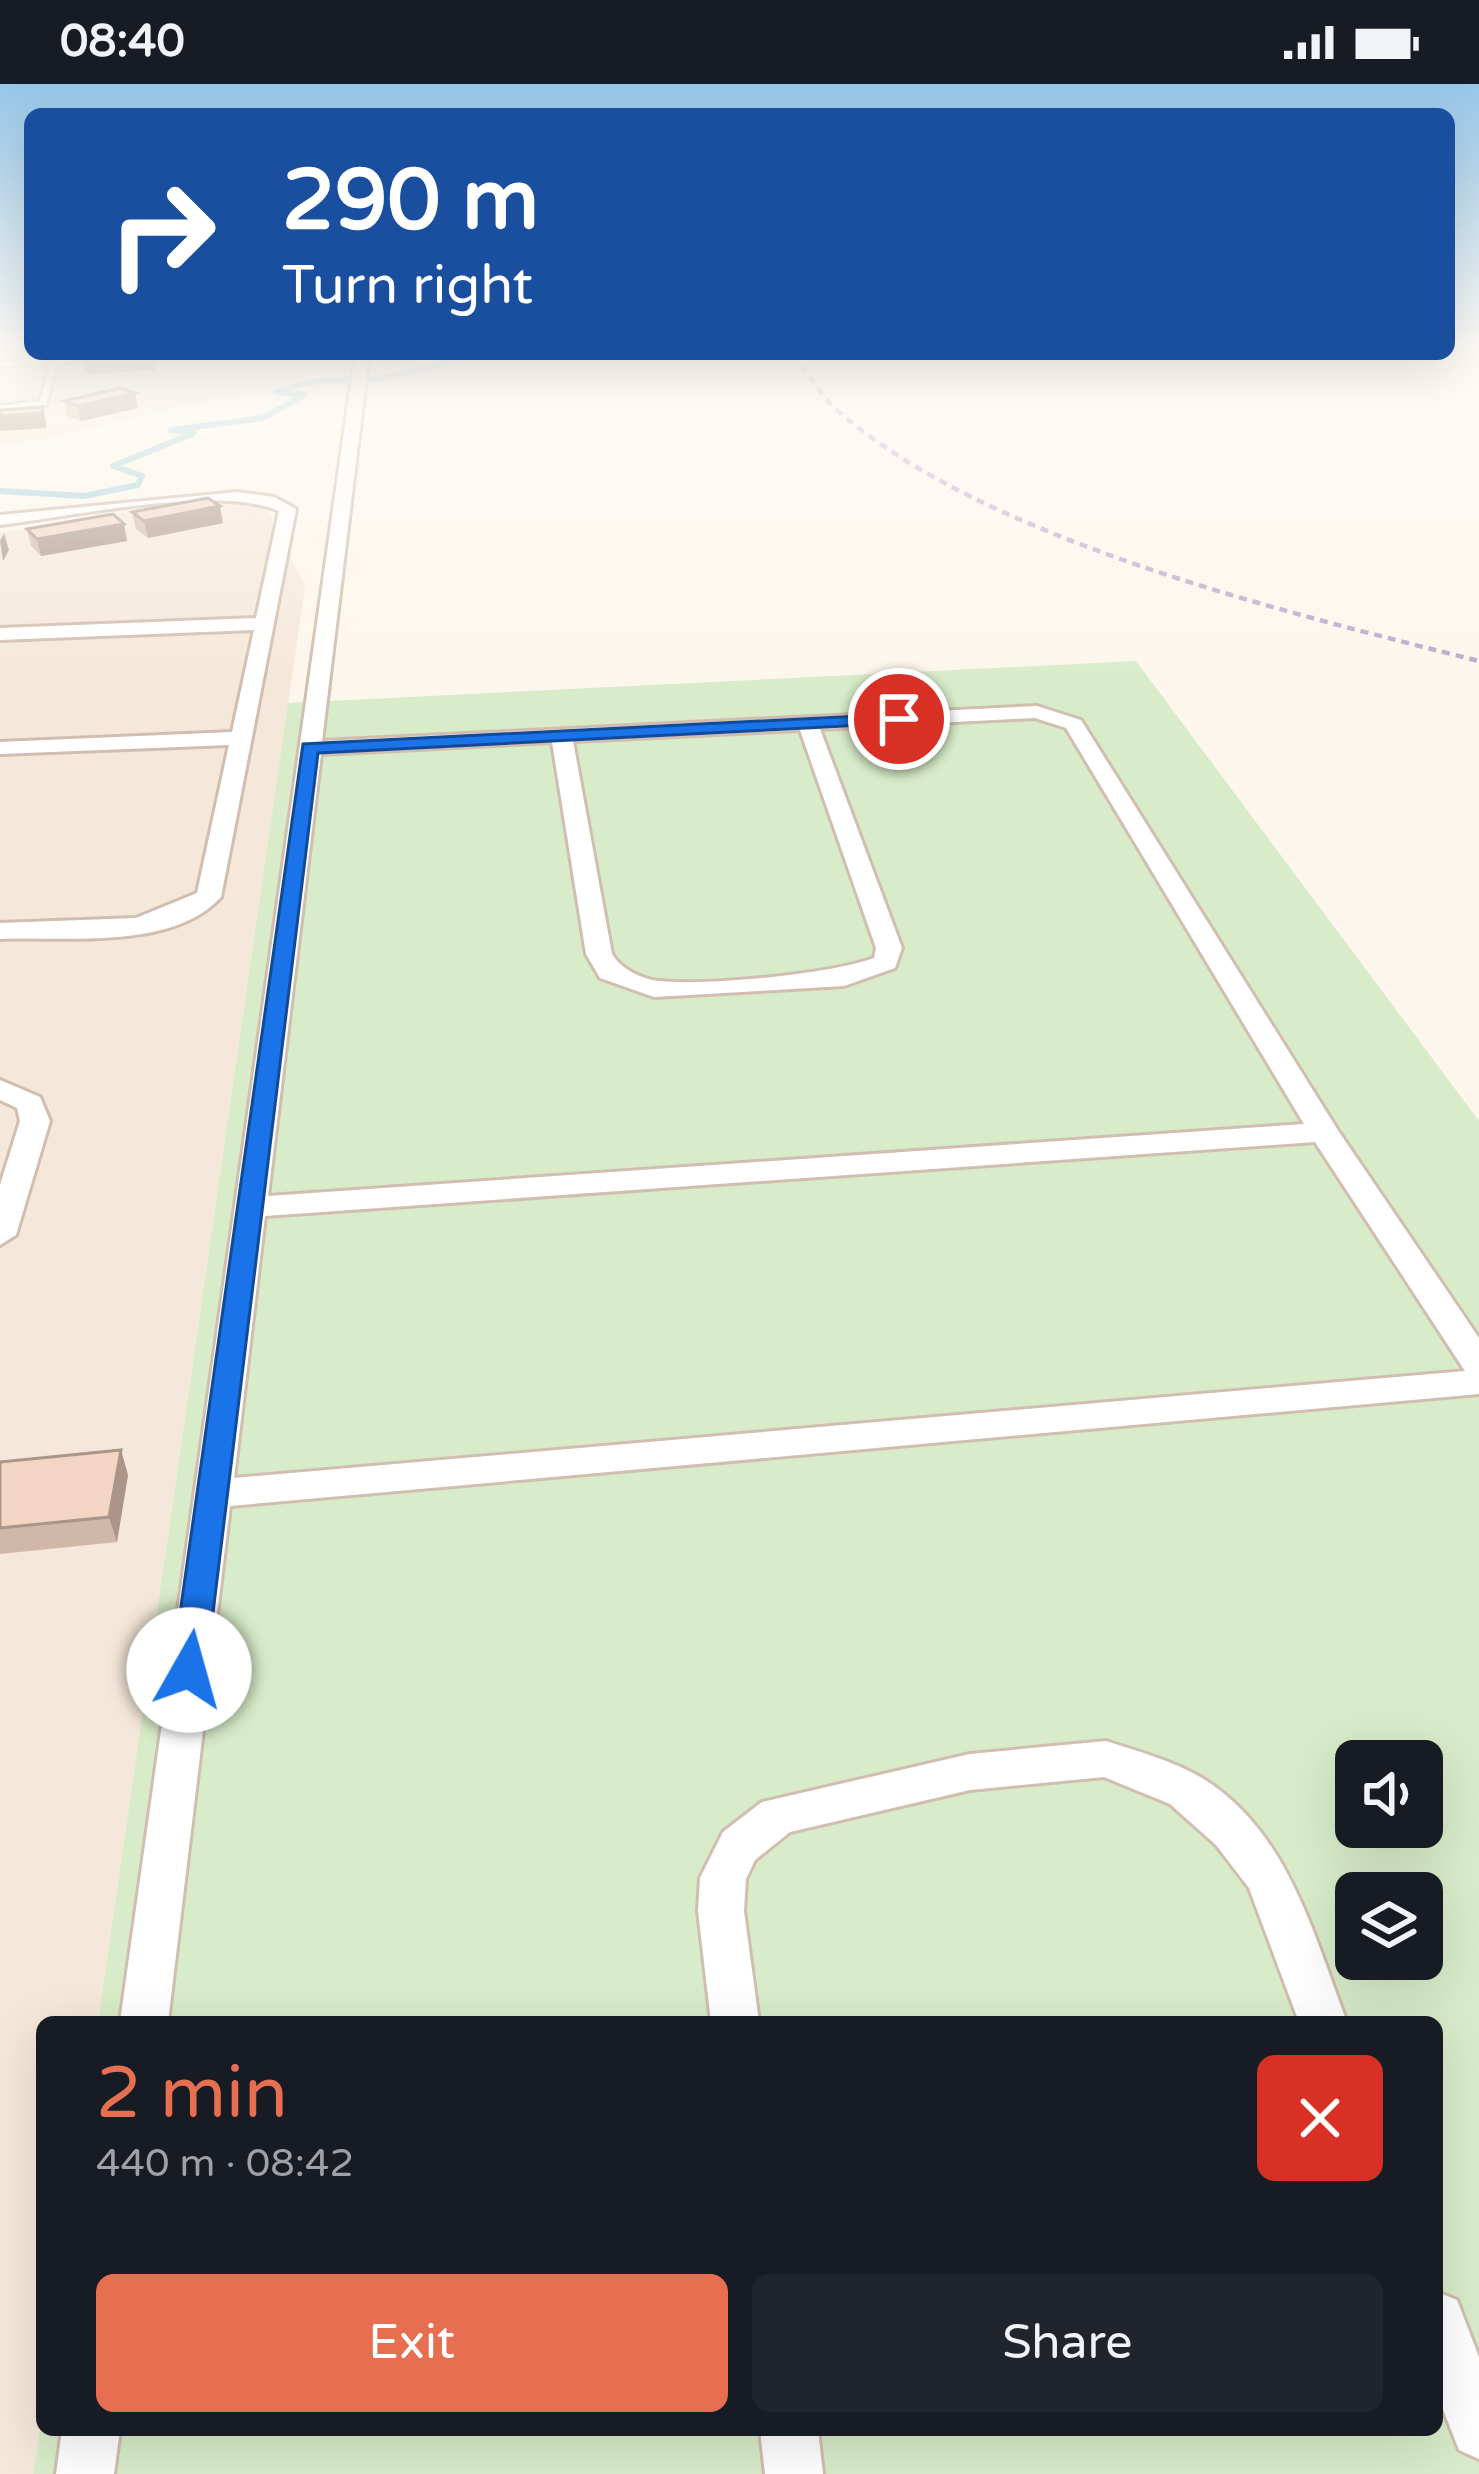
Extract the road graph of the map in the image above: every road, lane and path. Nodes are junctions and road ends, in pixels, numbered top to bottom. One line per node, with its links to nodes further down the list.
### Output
1 (348, 459): 9 (street)
2 (0, 520): 3 (street)
3 (260, 624): 4 (street); 7 (street)
4 (0, 634)
5 (808, 724): 6 (street); 6 (street); 12 (street)
6 (561, 735): 9 (street)
7 (242, 738): 8 (street); 10 (street)
8 (0, 748)
9 (310, 748): 13 (street)
10 (0, 931)
11 (0, 1089): 14 (street)
12 (1324, 1132): 13 (street); 15 (street)
13 (250, 1207): 17 (street)
14 (0, 1235)
15 (1479, 1365)
16 (1479, 1382): 17 (street)
17 (212, 1494): 18 (street)
18 (145, 2016)
19 (734, 2016): 20 (street)
20 (1321, 2016)
21 (1443, 2336): 22 (street)
22 (1479, 2430)
23 (90, 2436): 25 (street)
24 (789, 2436): 26 (street)
25 (85, 2474)
26 (794, 2474)

